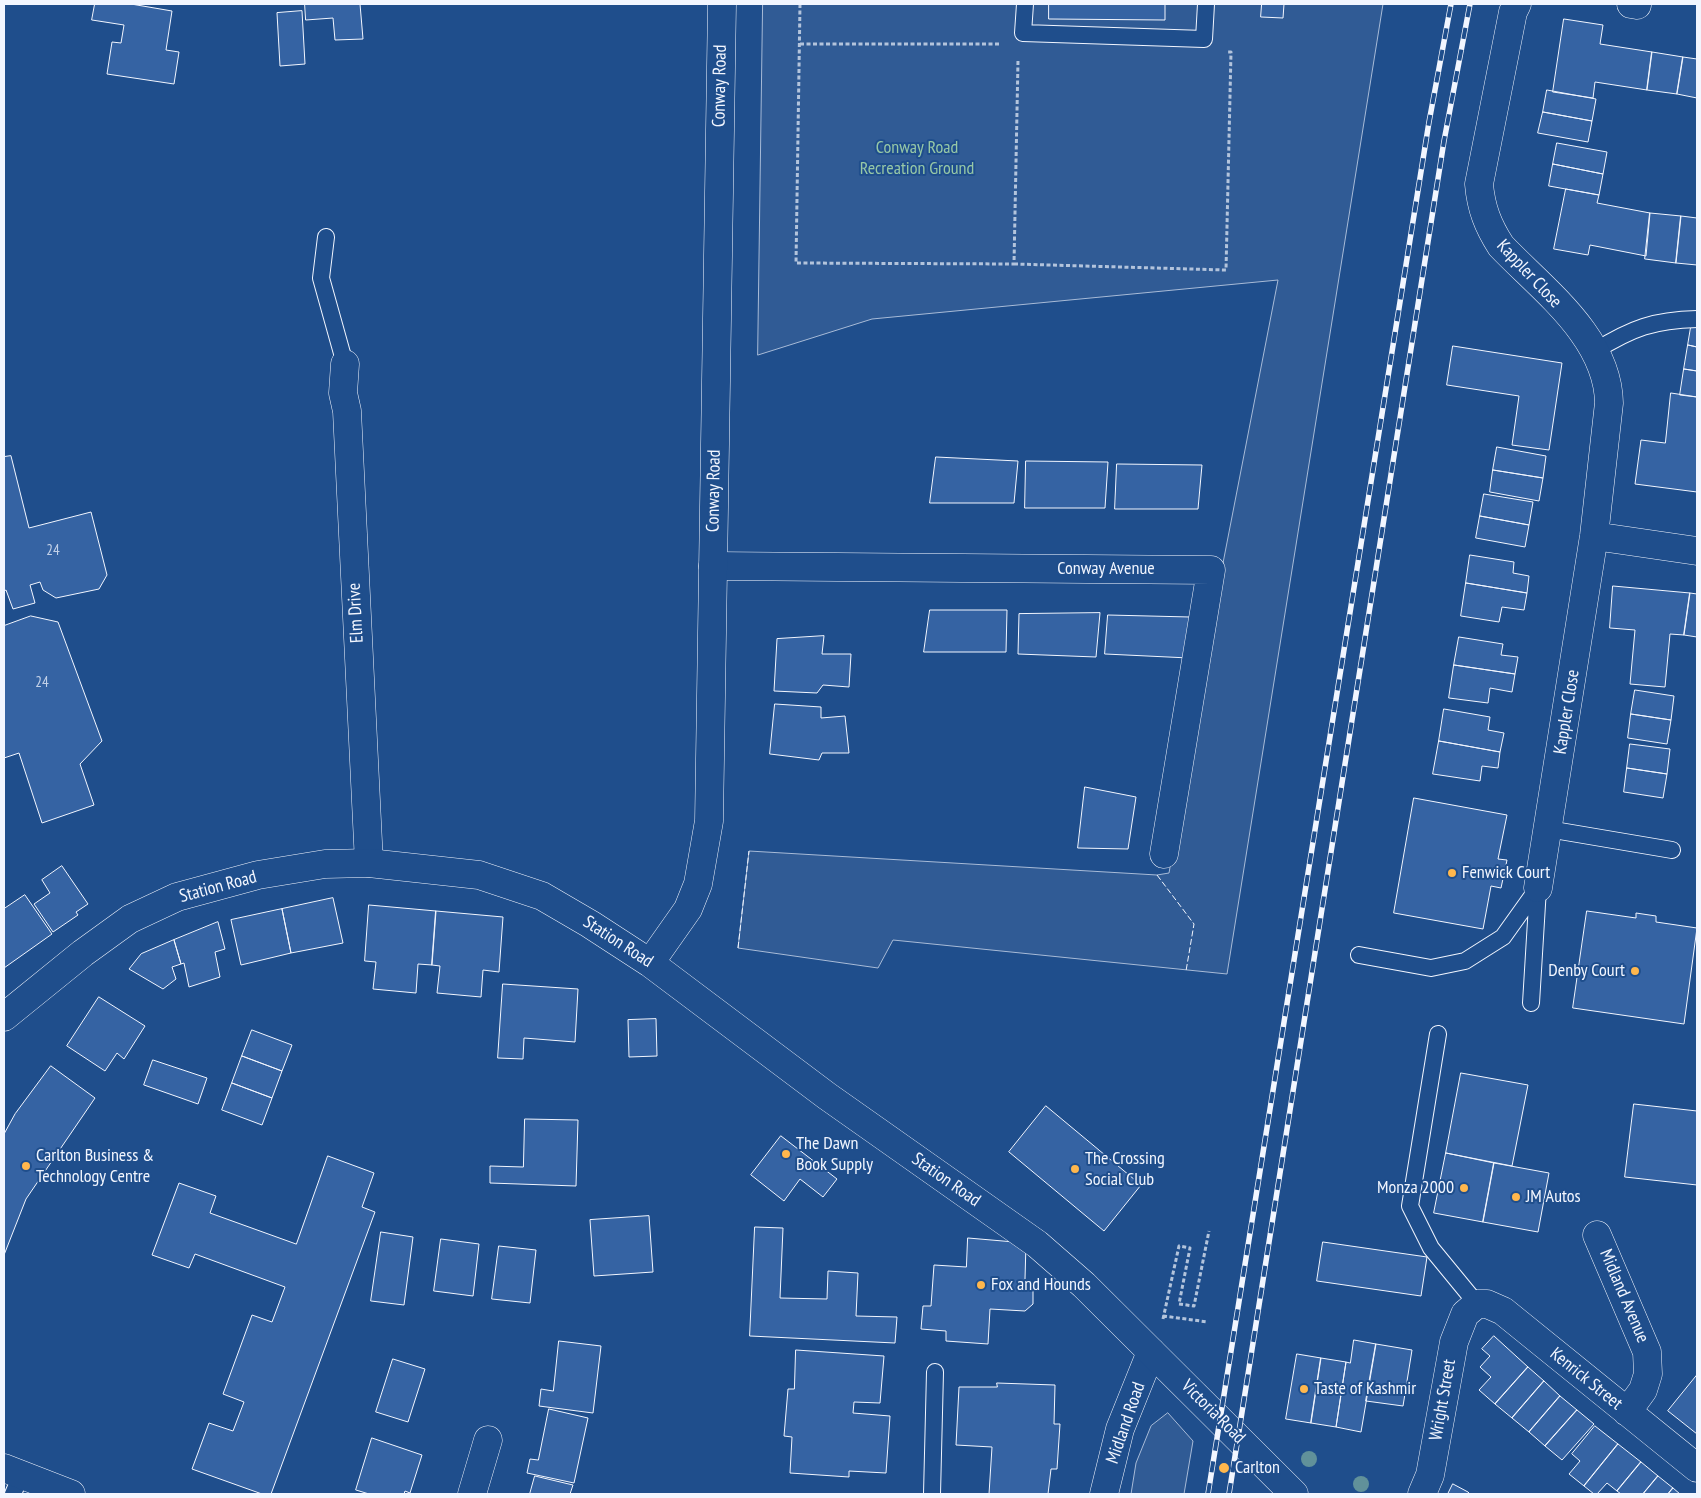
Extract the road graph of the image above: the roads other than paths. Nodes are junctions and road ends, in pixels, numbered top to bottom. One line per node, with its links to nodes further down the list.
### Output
1 (722, 4): 11 (street, Conway Road)
2 (1024, 4): 3 (lane)
3 (1206, 4)
4 (1517, 4): 7 (street, Kappler Close)
5 (326, 237): 8 (lane)
6 (1697, 319): 7 (lane)
7 (1595, 351): 9 (street, Kappler Close)
8 (345, 364): 15 (street, Elm Drive)
9 (1594, 536): 10 (street); 12 (street, Kappler Close)
10 (1697, 551)
11 (712, 566): 14 (street, Conway Avenue); 18 (street, Conway Road)
12 (1548, 829): 13 (lane); 16 (street, Kappler Close)
13 (1672, 850)
14 (1164, 854)
15 (369, 863): 18 (street, Station Road); 20 (street, Station Road)
16 (1538, 888): 17 (lane); 19 (lane)
17 (1359, 955)
18 (650, 963): 24 (street, Station Road)
19 (1531, 1003)
20 (4, 1017)
21 (1438, 1034): 23 (lane)
22 (1597, 1235): 26 (street, Midland Avenue)
23 (1474, 1306): 26 (street, Kenrick Street); 35 (street, Wright Street)
24 (1151, 1352): 33 (street, Midland Road); 34 (street, Victoria Road)
25 (935, 1372): 32 (lane)
26 (1627, 1412): 28 (street, Kenrick Street)
27 (488, 1440): 31 (street)
28 (1697, 1468)
29 (13, 1479): 30 (street)
30 (71, 1494)
31 (472, 1494)
32 (932, 1494)
33 (1104, 1494)
34 (1294, 1494)
35 (1422, 1494)

